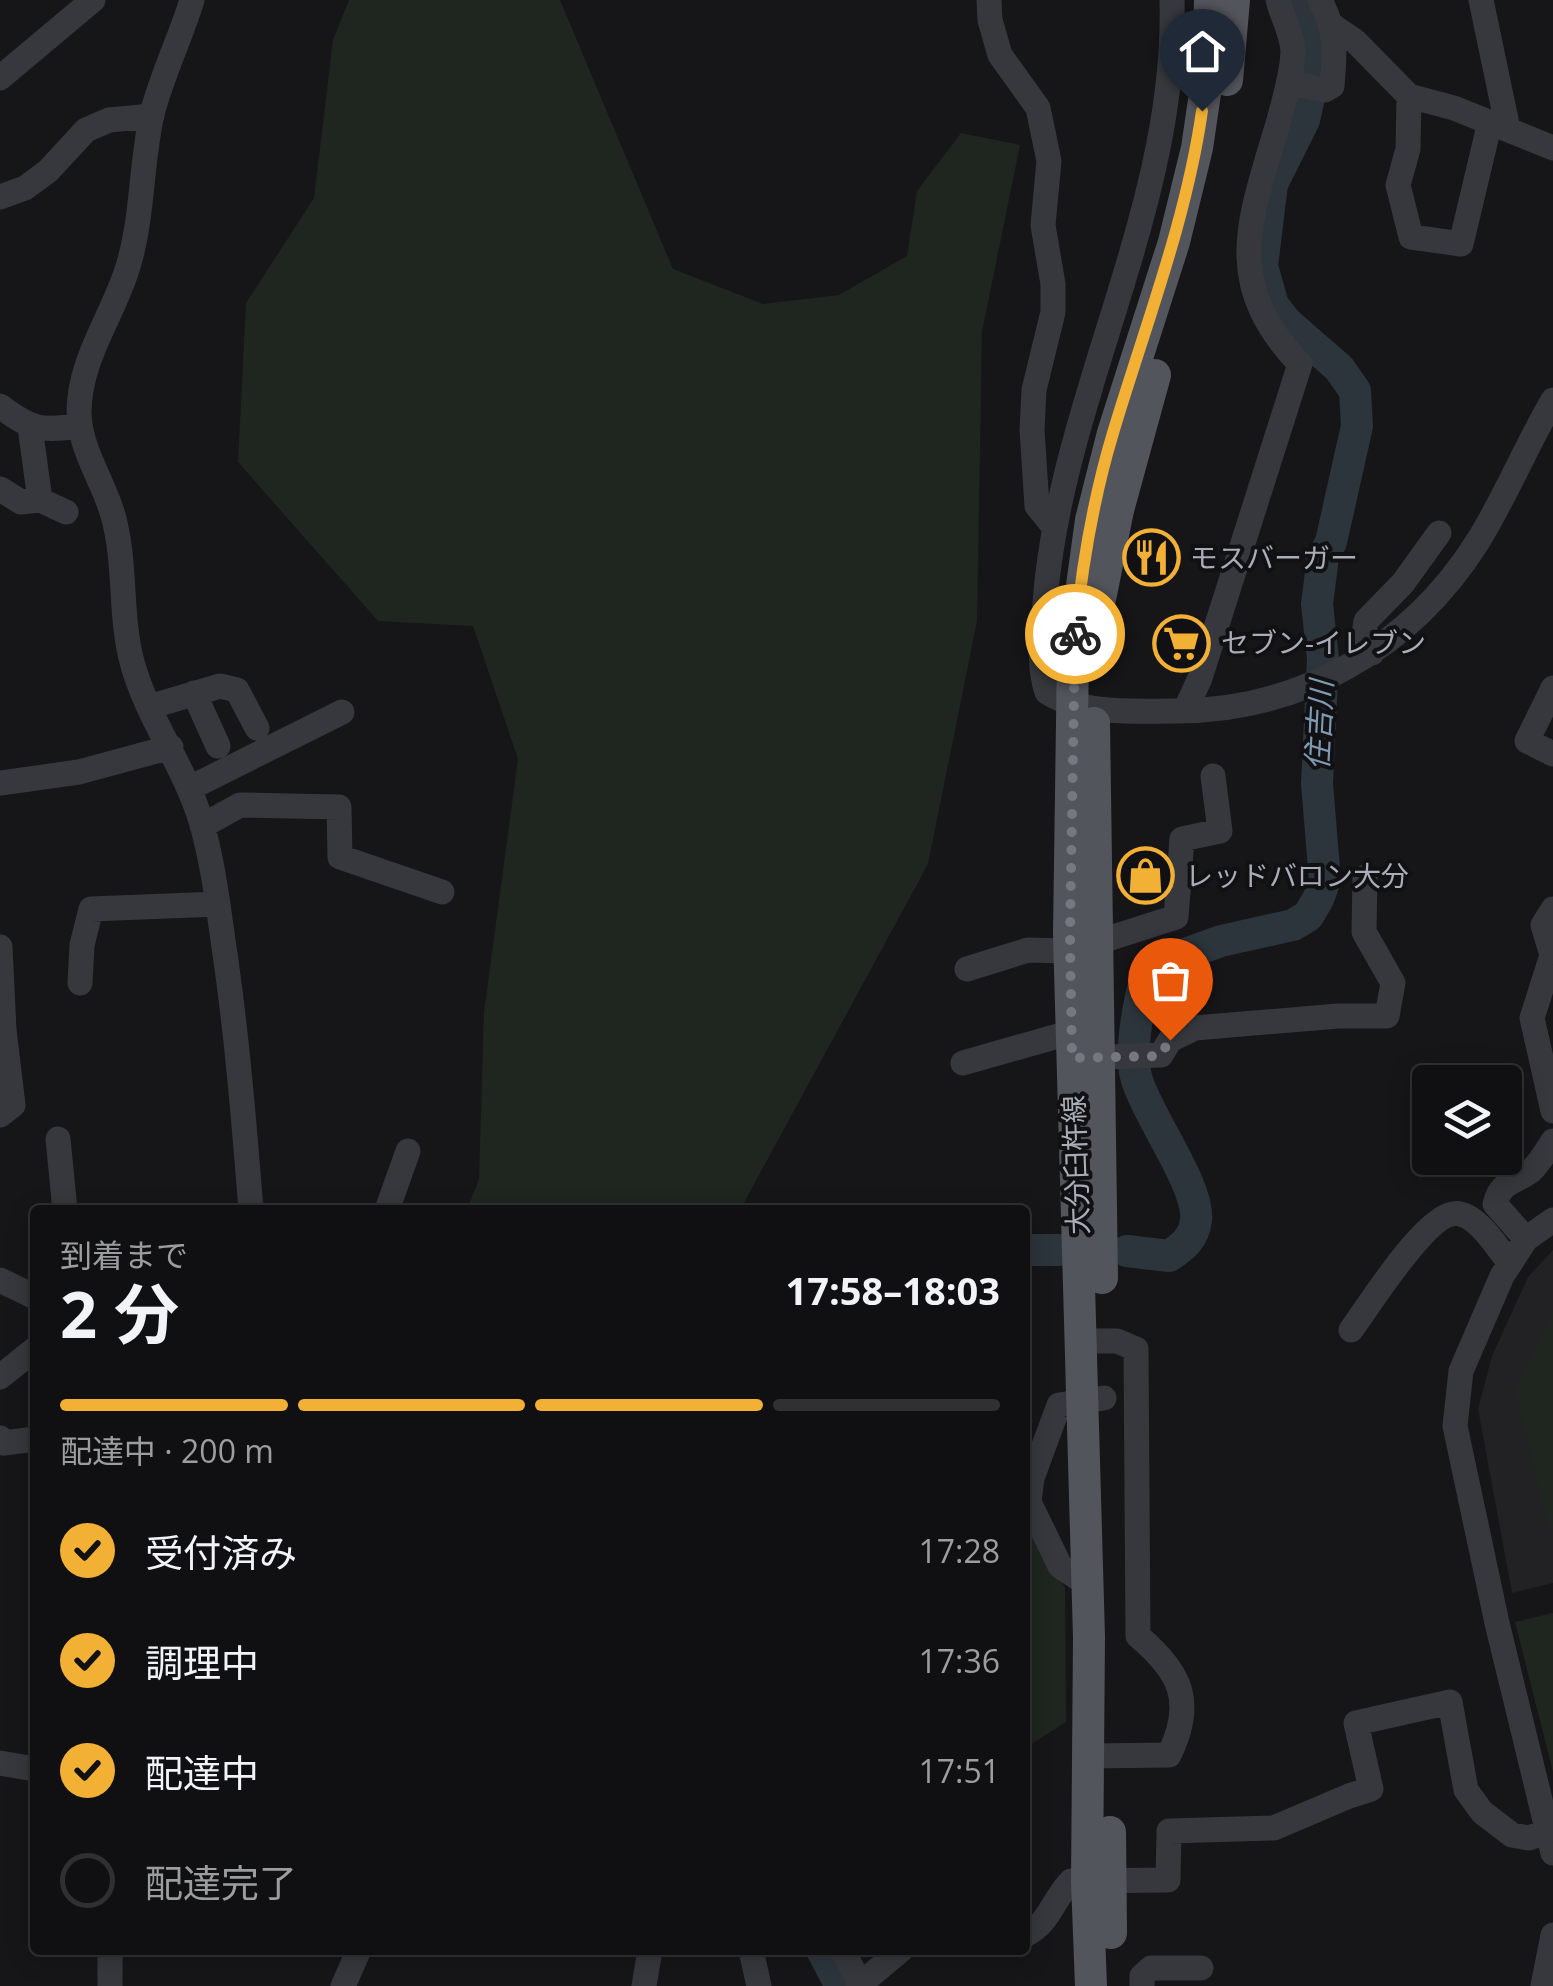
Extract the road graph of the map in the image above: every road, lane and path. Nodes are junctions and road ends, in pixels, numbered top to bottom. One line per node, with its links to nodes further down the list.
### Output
1 (93, 0): 11 (street)
2 (192, 0): 14 (street)
3 (989, 0): 25 (street)
4 (1172, 0): 25 (street)
5 (1210, 0): 30 (main road, 大分臼杵線)
6 (1234, 0): 30 (main road, 大分臼杵線)
7 (1278, 0): 12 (street)
8 (1320, 0): 10 (street)
9 (1481, 0): 15 (street)
10 (1333, 26): 12 (street); 13 (street)
11 (0, 78)
12 (1305, 86): 32 (street)
13 (1408, 96): 15 (street); 15 (street)
14 (152, 116): 17 (street); 20 (street)
15 (1498, 125): 16 (street)
16 (1553, 148)
17 (0, 197)
18 (1553, 400): 27 (street)
19 (0, 406): 21 (street)
20 (80, 426): 21 (street); 31 (street)
21 (30, 427): 23 (street)
22 (0, 489): 23 (street)
23 (40, 500): 24 (street)
24 (66, 512)
25 (1054, 527): 30 (street)
26 (1438, 533): 27 (street)
27 (1372, 653): 32 (street)
28 (1553, 688): 37 (street)
29 (194, 694): 31 (street); 34 (street); 35 (street)
30 (1083, 705): 32 (street); 46 (main road, 大分臼杵線)
31 (149, 707): 36 (street)
32 (1185, 711)
33 (342, 712): 40 (street)
34 (256, 728)
35 (218, 746)
36 (171, 747): 39 (street); 40 (street)
37 (1553, 754)
38 (1213, 776): 46 (street)
39 (0, 783)
40 (190, 788): 41 (street)
41 (202, 826): 43 (street); 44 (street)
42 (1365, 878): 52 (street)
43 (442, 892)
44 (218, 904): 50 (street); 60 (street)
45 (1553, 910): 48 (street)
46 (1083, 946): 49 (street); 52 (main road, 大分臼杵線)
47 (0, 948): 55 (street)
48 (1552, 952): 51 (street)
49 (967, 968)
50 (80, 983)
51 (1546, 1043): 54 (street)
52 (1091, 1052): 53 (street); 68 (main road, 大分臼杵線)
53 (963, 1062)
54 (1553, 1111)
55 (0, 1115)
56 (58, 1140): 59 (street)
57 (1553, 1141): 63 (street)
58 (408, 1151): 61 (street)
59 (64, 1205)
60 (250, 1205)
61 (388, 1205)
62 (1553, 1220): 63 (street)
63 (1526, 1239): 64 (street)
64 (1510, 1262): 67 (street); 80 (street)
65 (0, 1280): 66 (street)
66 (30, 1294)
67 (1351, 1330)
68 (1092, 1341): 71 (main road, 大分臼杵線); 77 (street)
69 (30, 1353): 70 (street)
70 (0, 1378)
71 (1094, 1399): 74 (street); 76 (main road, 大分臼杵線); 77 (main road, 大分臼杵線)
72 (30, 1440): 73 (street)
73 (1, 1444)
74 (1030, 1488)
75 (1030, 1508): 76 (street)
76 (1087, 1584): 77 (main road, 大分臼杵線)
77 (1099, 1756): 81 (main road, 大分臼杵線)
78 (30, 1761): 79 (street)
79 (0, 1763)
80 (1550, 1842): 81 (street)
81 (1099, 1881): 82 (street); 96 (main road, 大分臼杵線); 97 (main road, 大分臼杵線)
82 (1030, 1931)
83 (1553, 1935): 99 (street)
84 (110, 1955): 92 (street)
85 (358, 1955): 93 (street)
86 (649, 1955): 94 (street)
87 (751, 1955): 95 (street)
88 (845, 1955): 91 (street)
89 (895, 1955): 91 (street)
90 (1201, 1968): 98 (street)
91 (860, 1985)
92 (110, 1986)
93 (343, 1986)
94 (644, 1986)
95 (759, 1986)
96 (1091, 1986)
97 (1111, 1986)
98 (1142, 1986)
99 (1543, 1986)

